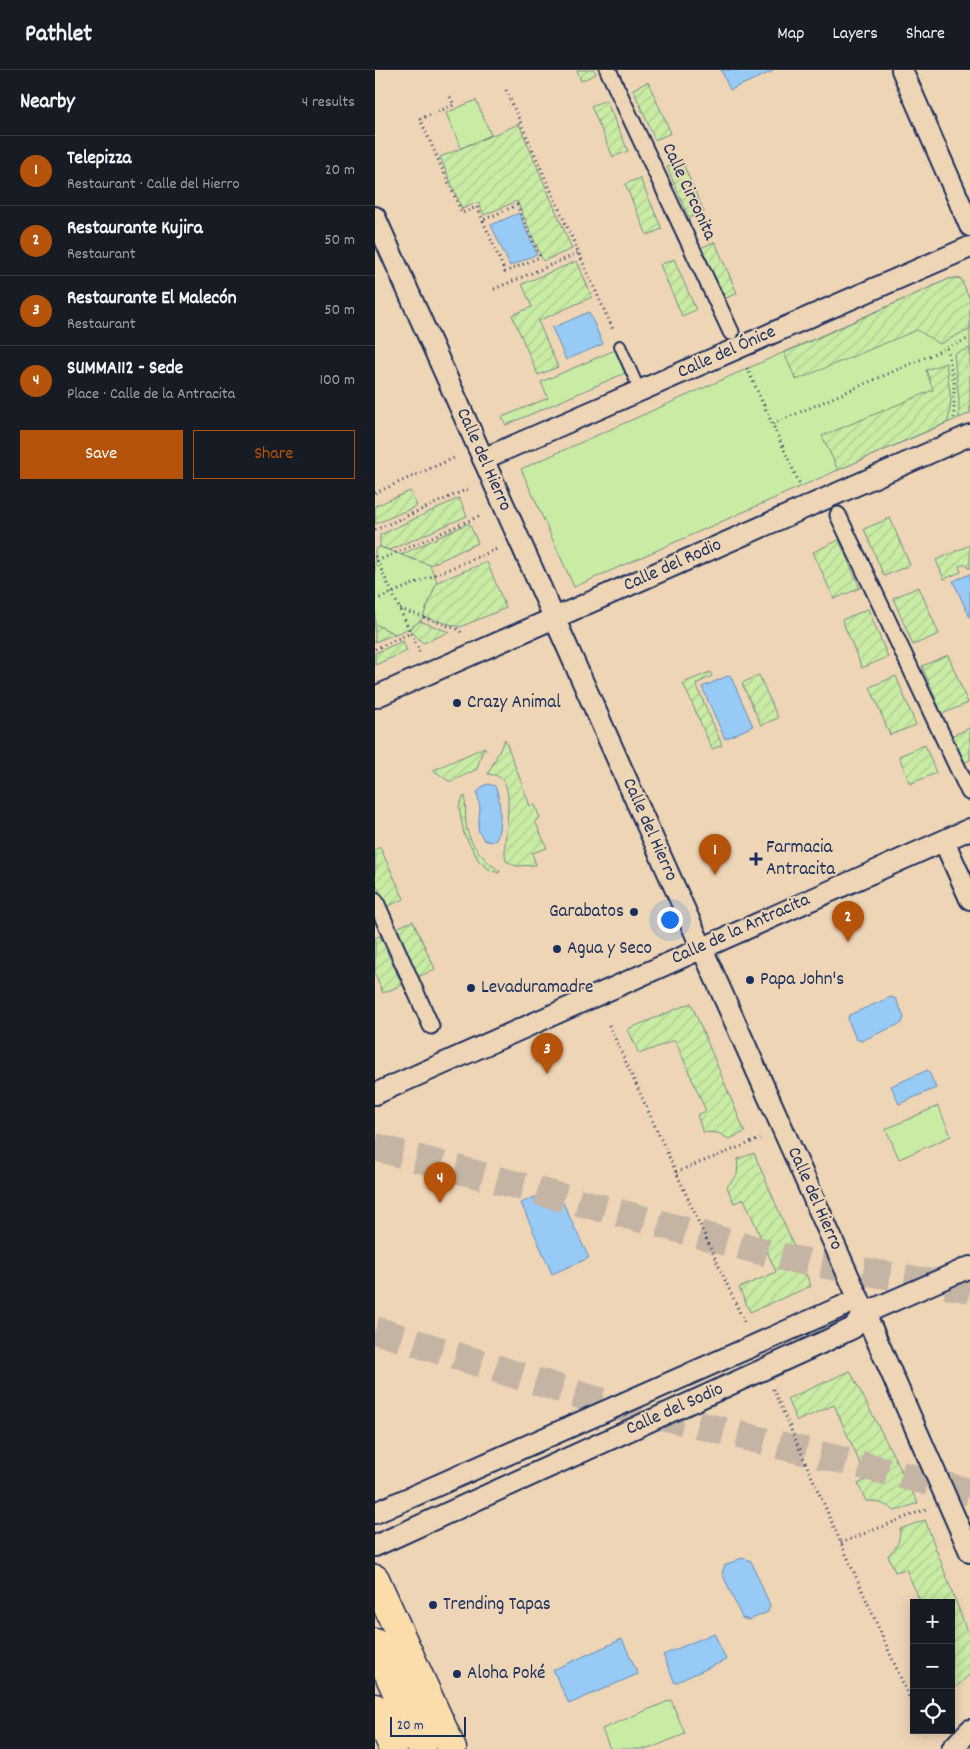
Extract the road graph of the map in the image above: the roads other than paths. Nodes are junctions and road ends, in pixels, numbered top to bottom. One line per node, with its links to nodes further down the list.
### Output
1 (608, 70): 6 (street, Calle Circonita)
2 (902, 70): 4 (street)
3 (375, 217): 10 (street, Calle del Hierro)
4 (970, 226)
5 (970, 246): 8 (street, Calle del Ónice)
6 (731, 332)
7 (620, 346): 8 (lane)
8 (640, 391): 10 (street, Calle del Ónice)
9 (962, 431): 12 (street, Calle del Rodio)
10 (483, 460): 12 (street, Calle del Hierro)
11 (838, 515): 14 (street)
12 (554, 618): 13 (street, Calle del Rodio); 19 (street, Calle del Hierro)
13 (375, 697)
14 (969, 792)
15 (970, 829): 16 (street, Calle de la Antracita)
16 (944, 841): 17 (street); 19 (street, Calle de la Antracita)
17 (970, 899)
18 (375, 900): 20 (street)
19 (701, 948): 21 (street, Calle de la Antracita); 23 (street, Calle del Hierro)
20 (431, 1026)
21 (375, 1094)
22 (970, 1266): 23 (street, Calle del Sodio)
23 (862, 1306): 24 (street, Calle del Sodio); 25 (street, Calle del Sodio); 26 (street, Calle del Hierro)
24 (375, 1513)
25 (375, 1546)
26 (970, 1552)
27 (375, 1579): 33 (main road)
28 (375, 1643): 32 (main road)
29 (375, 1708): 31 (main road)
30 (970, 1730): 34 (street)
31 (393, 1749)
32 (422, 1749)
33 (452, 1749)
34 (952, 1749)

